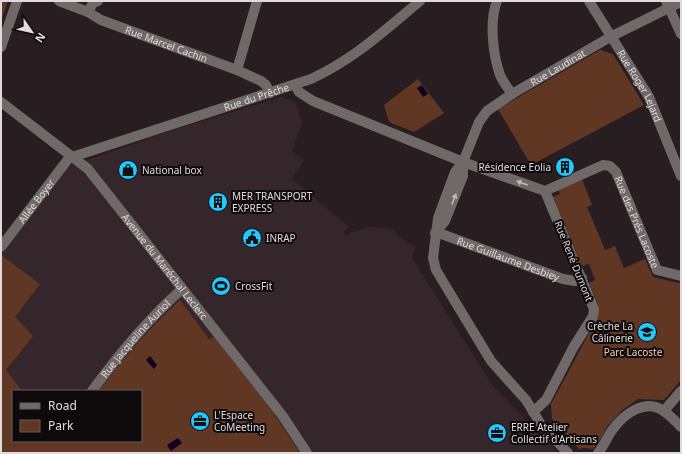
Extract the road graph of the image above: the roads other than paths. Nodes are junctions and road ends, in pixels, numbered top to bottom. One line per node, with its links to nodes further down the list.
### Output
1 (17, 1): 13 (street)
2 (59, 1): 10 (street, Rue Marcel Cachin)
3 (98, 1): 10 (street)
4 (256, 1): 14 (street)
5 (420, 1): 15 (street, Rue du Prêche)
6 (497, 1): 17 (street)
7 (589, 1): 12 (street, Rue Roger Lejard)
8 (681, 2): 9 (street, Rue Laudinat)
9 (668, 4): 11 (street); 12 (street, Rue Laudinat)
10 (88, 12): 14 (street, Rue Marcel Cachin)
11 (681, 34)
12 (612, 36): 17 (street, Rue Laudinat); 21 (street, Rue Roger Lejard)
13 (1, 48)
14 (238, 70): 16 (street, Rue Marcel Cachin)
15 (295, 85): 16 (street, Rue du Prêche); 20 (street)
16 (270, 93): 19 (street, Rue du Prêche)
17 (512, 94): 20 (street, Rue Laudinat)
18 (1, 102): 19 (street, Avenue du Maréchal Leclerc)
19 (74, 157): 24 (street, Allée Boyer); 27 (street, Avenue du Maréchal Leclerc)
20 (464, 162): 22 (street, one-way to 20); 23 (street, Rue Laudinat)
21 (681, 176)
22 (545, 191): 25 (street, Rue des Prés Lacoste); 26 (street, Rue René Dumont)
23 (436, 232): 26 (street, Rue Guillaume Desbiey); 31 (street, Rue Laudinat)
24 (1, 247)
25 (681, 276)
26 (582, 278): 31 (street, Rue René Dumont)
27 (182, 289): 28 (street, Rue Jacqueline Auriol); 33 (street, Avenue du Maréchal Leclerc)
28 (93, 390)
29 (681, 391): 30 (street)
30 (664, 411): 32 (street); 36 (street)
31 (533, 412): 34 (street, Rue Laudinat); 35 (street, Rue Laudinat)
32 (681, 427)
33 (307, 453)
34 (568, 453)
35 (575, 453)
36 (598, 453)

